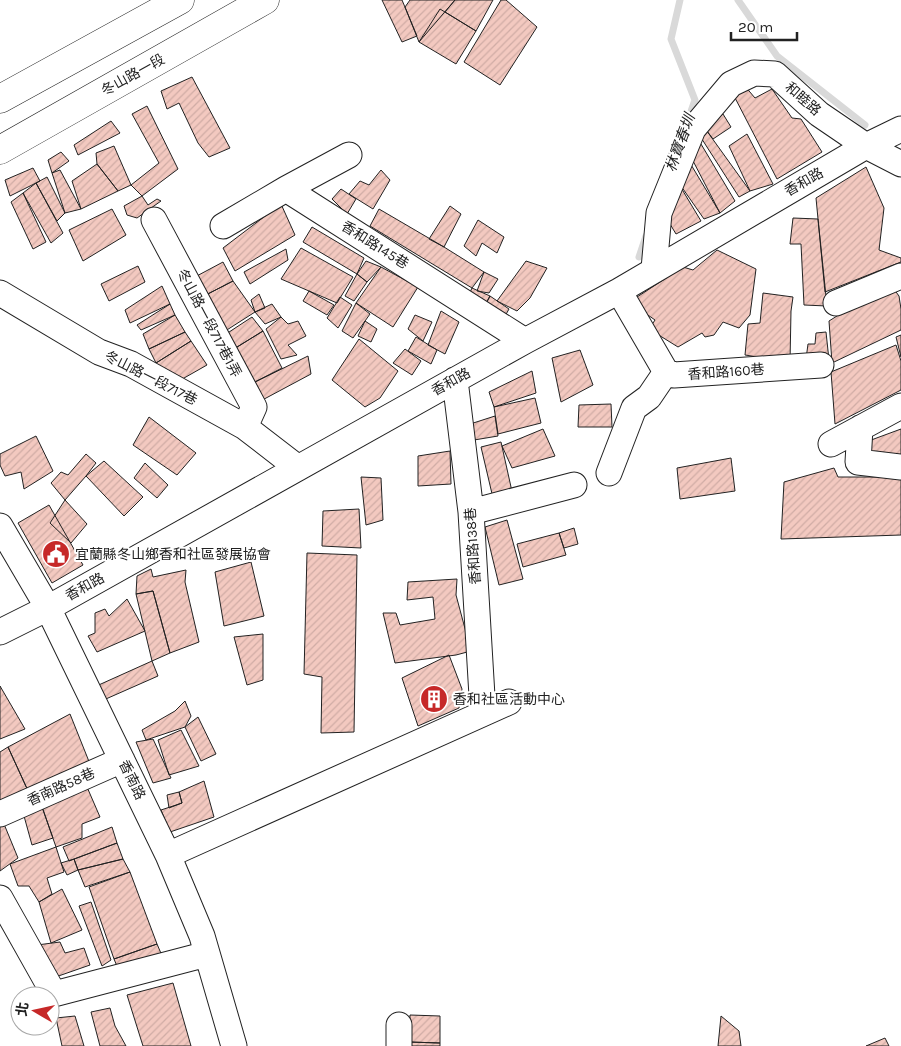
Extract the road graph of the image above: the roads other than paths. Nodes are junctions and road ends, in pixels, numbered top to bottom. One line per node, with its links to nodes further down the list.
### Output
1 (180, 0): 3 (main road)
2 (266, 0): 6 (main road, 冬山路一段)
3 (0, 100)
4 (900, 129): 5 (street, 香和路)
5 (870, 145): 8 (street, 和睦路); 12 (street, 香和路); 12 (street, 和睦路)
6 (0, 150)
7 (349, 155): 9 (street)
8 (901, 164)
9 (286, 189): 11 (street); 17 (street, 香和路145巷)
10 (154, 220): 22 (street, 冬山路一段717巷1弄)
11 (223, 226)
12 (654, 270): 14 (street, 香和路)
13 (901, 276): 16 (street)
14 (619, 290): 17 (street, 香和路); 19 (street)
15 (0, 293): 22 (street, 冬山路一段717巷)
16 (836, 303)
17 (525, 341): 20 (street, 香和路)
18 (821, 365): 19 (street, 香和路160巷)
19 (666, 372): 27 (street)
20 (455, 380): 26 (street, 香和路); 29 (street, 香和路138巷)
21 (901, 406): 23 (street)
22 (245, 427): 26 (street, 冬山路一段717巷)
23 (860, 428): 24 (street); 25 (street)
24 (831, 444)
25 (901, 467)
26 (298, 468): 31 (street, 香和路)
27 (609, 473)
28 (574, 485): 29 (street)
29 (471, 512): 34 (street, 香和路138巷)
30 (0, 526): 31 (street, 香南路)
31 (48, 608): 32 (street, 香和路); 35 (street, 香南路)
32 (0, 632)
33 (509, 702): 34 (street)
34 (483, 713): 37 (street)
35 (122, 760): 36 (street, 香南路58巷); 37 (street, 香南路)
36 (0, 814)
37 (168, 855): 39 (street, 香南路)
38 (0, 898): 39 (street)
39 (207, 954): 40 (street, 香南路)
40 (234, 1046)

